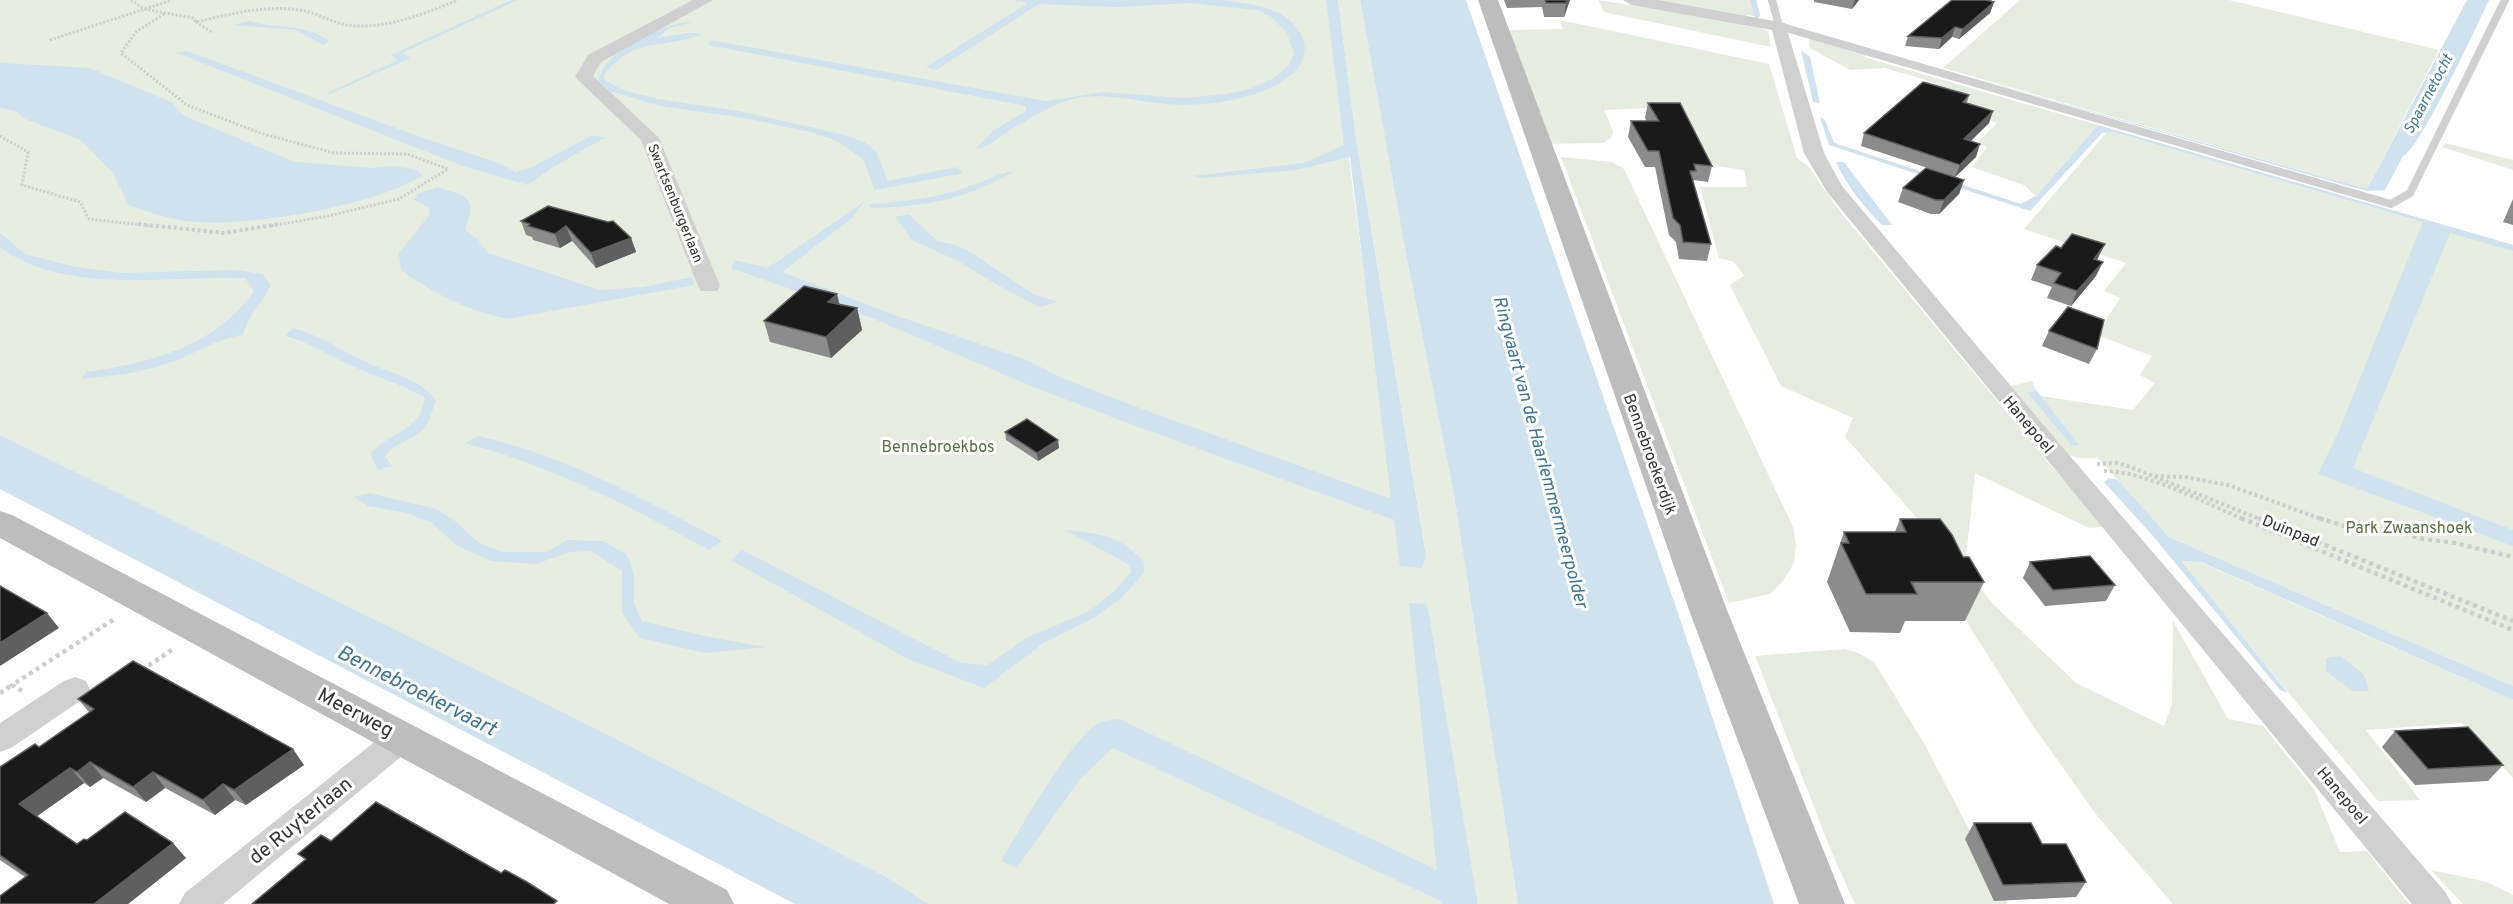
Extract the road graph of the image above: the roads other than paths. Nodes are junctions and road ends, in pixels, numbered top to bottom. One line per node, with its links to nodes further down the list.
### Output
1 (705, 0): 7 (street, Swartsenburgerlaan)
2 (1488, 0): 14 (street, Bennebroekerdijk)
3 (1631, 0): 6 (street)
4 (1772, 0): 6 (lane)
5 (2505, 0): 6 (lane)
6 (1779, 26): 15 (street, Hanepoel)
7 (709, 286)
8 (0, 523): 10 (street, Meerweg)
9 (75, 689): 11 (street)
10 (403, 736): 12 (street, de Ruyterlaan); 13 (street, Meerweg)
11 (0, 739)
12 (197, 904)
13 (711, 904)
14 (1822, 904)
15 (2434, 904)

